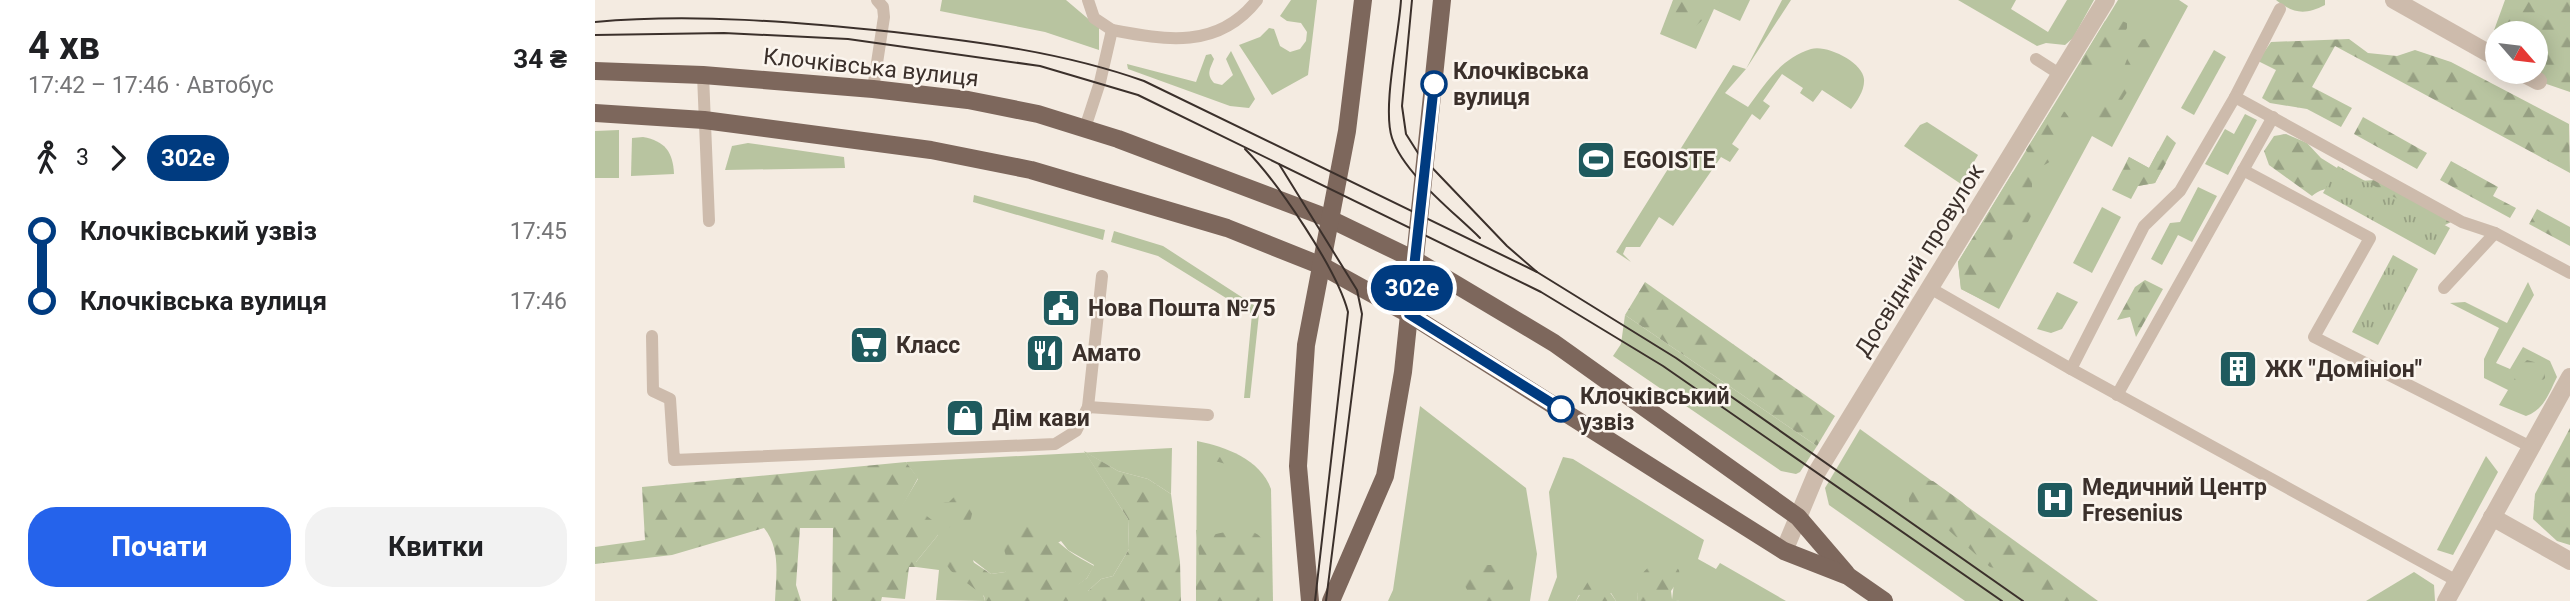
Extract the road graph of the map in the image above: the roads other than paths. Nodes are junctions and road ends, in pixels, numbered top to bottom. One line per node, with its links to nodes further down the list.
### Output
1 (877, 0): 15 (lane)
2 (1088, 0): 9 (lane)
3 (1257, 0): 9 (lane)
4 (1363, 0): 22 (main road)
5 (1442, 0): 25 (main road)
6 (2106, 0): 14 (street, Досвідний провулок)
7 (2394, 0): 10 (street)
8 (2280, 9): 16 (lane)
9 (1112, 30): 20 (lane)
10 (2485, 51)
11 (2036, 59): 14 (lane)
12 (595, 71): 13 (main road, Клочківська вулиця)
13 (703, 75): 15 (main road, Клочківська вулиця); 19 (lane)
14 (2061, 75): 29 (street, Досвідний провулок)
15 (873, 89): 20 (main road, Клочківська вулиця)
16 (2235, 97): 18 (lane); 33 (lane)
17 (595, 113): 19 (main road, Клочківська вулиця)
18 (2273, 117): 21 (lane); 24 (lane)
19 (704, 120): 23 (lane); 26 (main road, Клочківська вулиця)
20 (1085, 128): 22 (main road, Клочківська вулиця)
21 (2243, 170): 35 (lane); 38 (lane)
22 (1330, 219): 25 (main road, Клочківська вулиця); 26 (main road)
23 (709, 221)
24 (2495, 233): 27 (lane); 30 (lane)
25 (1415, 260): 31 (main road); 39 (main road, Клочківська вулиця)
26 (1321, 266): 31 (main road, Клочківська вулиця); 45 (main road)
27 (2570, 273)
28 (1102, 276): 36 (lane)
29 (1930, 288): 33 (lane); 39 (street, Досвідний провулок)
30 (2444, 288)
31 (1409, 314): 41 (main road, Клочківська вулиця); 46 (main road)
32 (652, 336): 36 (lane)
33 (2070, 369): 35 (lane)
34 (2570, 377): 38 (street)
35 (2117, 395): 44 (lane)
36 (1088, 407): 37 (lane)
37 (1208, 415)
38 (2531, 447): 40 (street)
39 (1798, 517): 41 (street, Досвідний провулок); 43 (main road, Клочківська вулиця)
40 (2493, 517): 42 (street); 44 (street)
41 (1784, 551): 43 (main road, Клочківська вулиця)
42 (2570, 561)
43 (1848, 576): 47 (main road, Клочківська вулиця)
44 (2457, 581): 48 (street)
45 (1310, 601)
46 (1331, 601)
47 (1884, 601)
48 (2446, 601)

